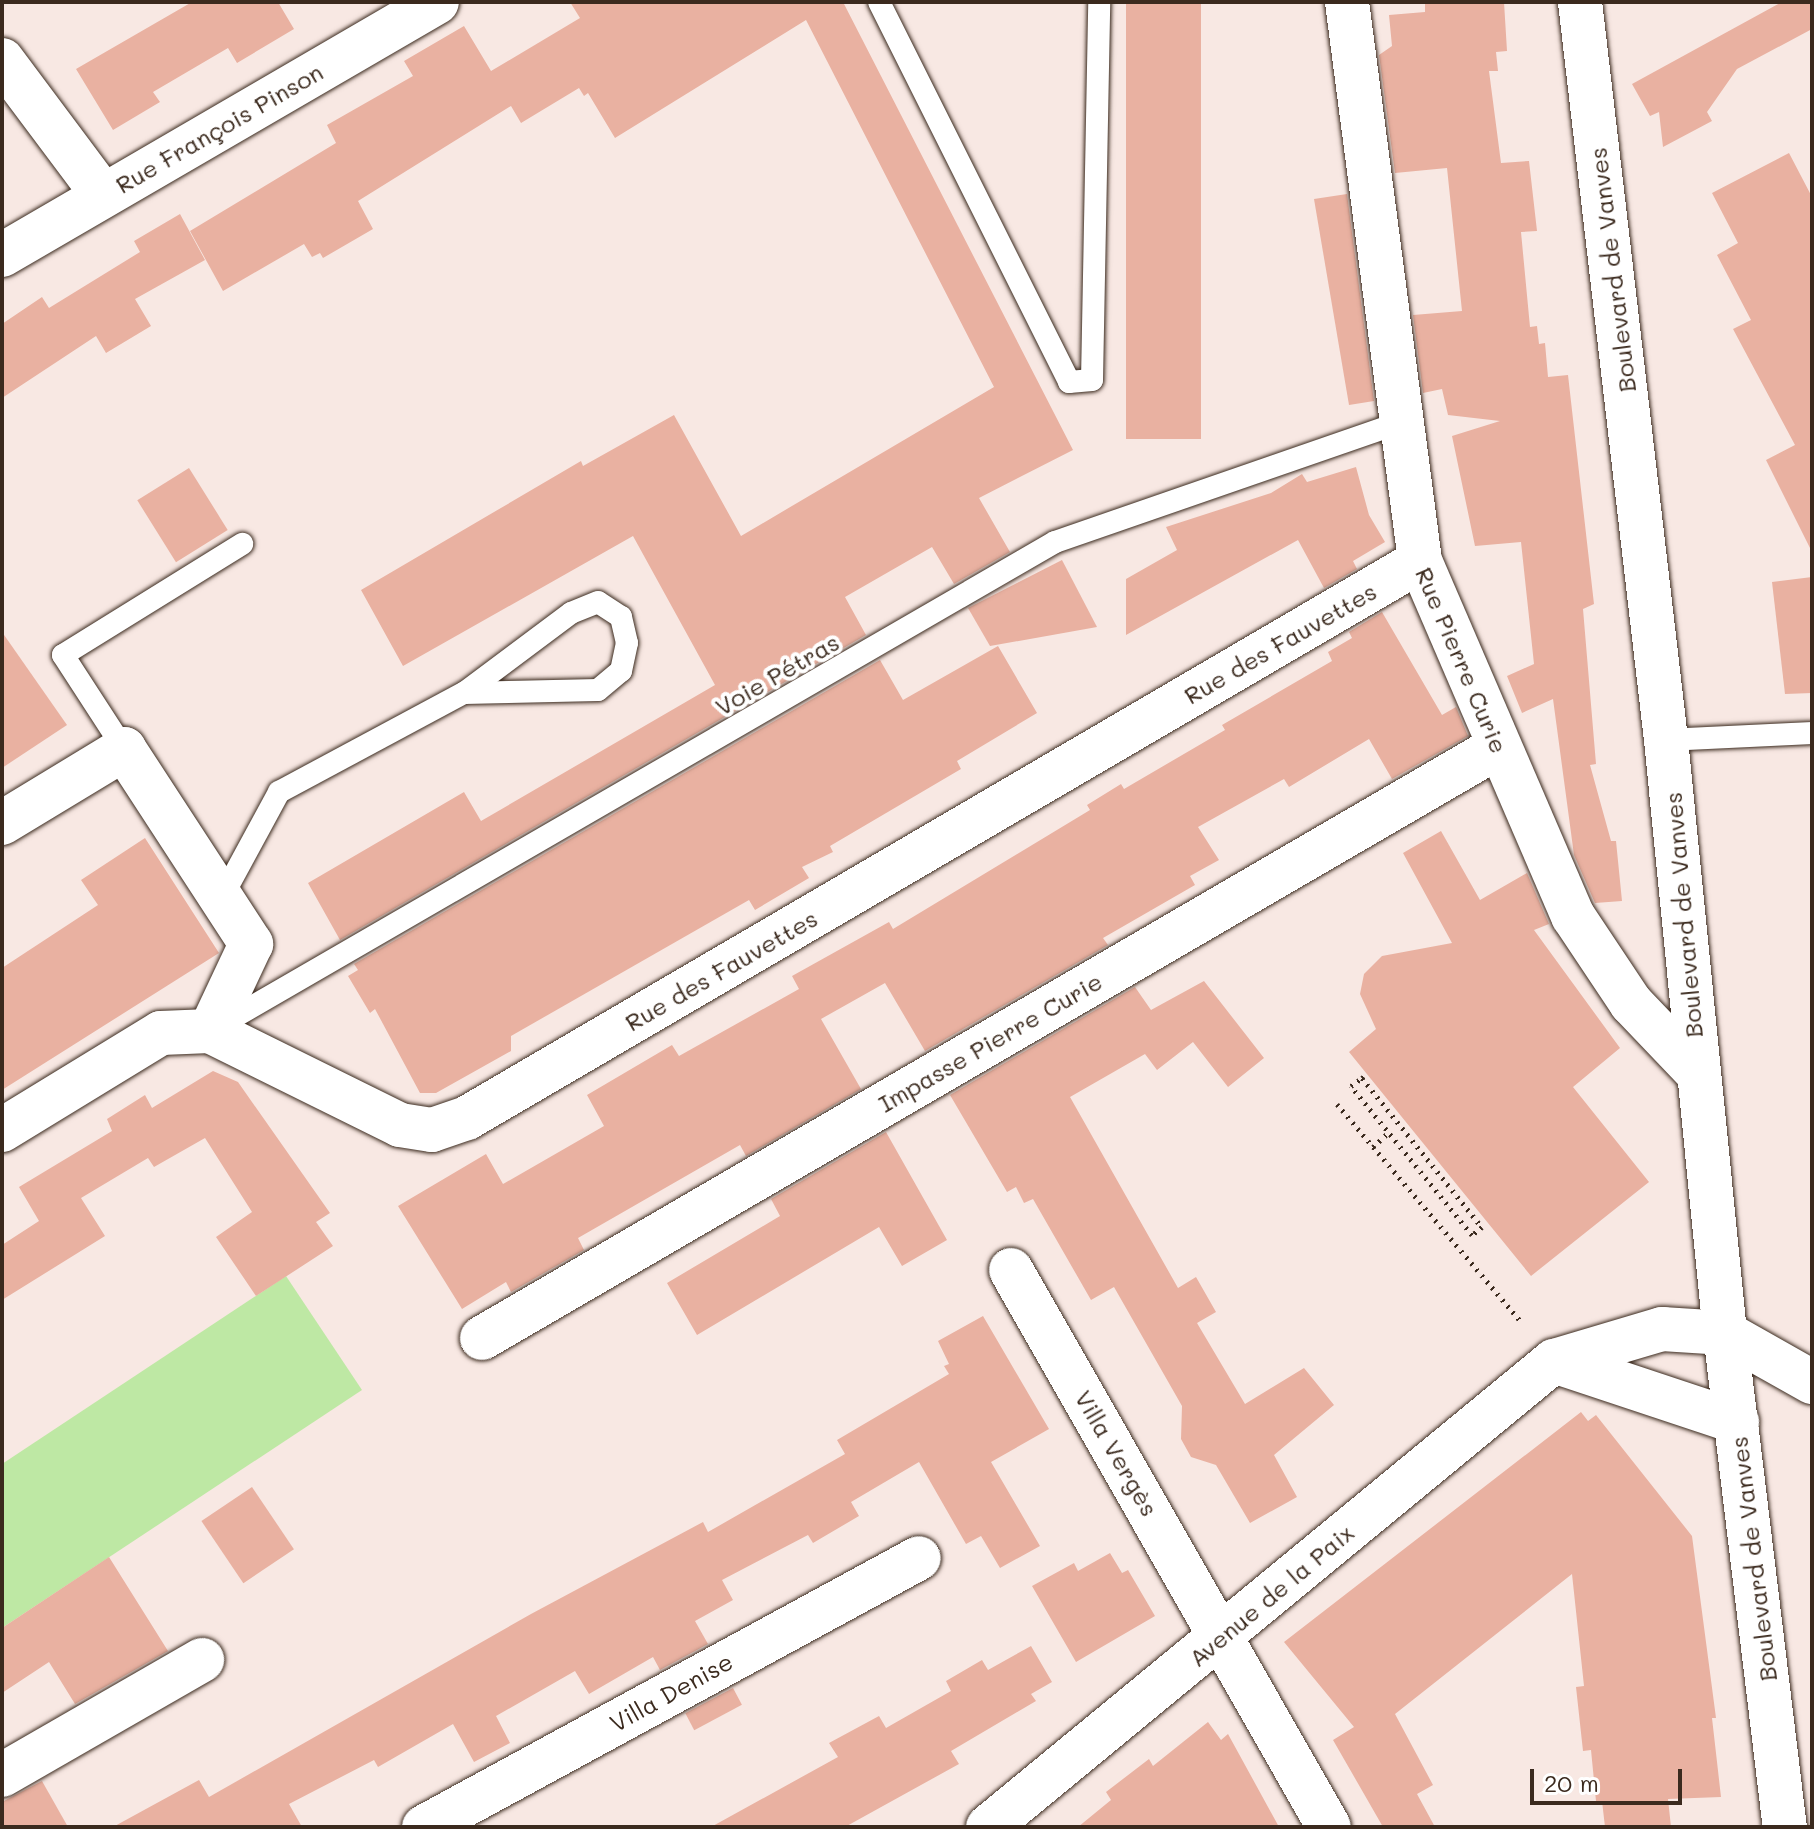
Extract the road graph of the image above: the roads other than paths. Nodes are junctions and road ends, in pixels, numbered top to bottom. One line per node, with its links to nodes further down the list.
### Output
1 (437, 2): 7 (street, Rue François Pinson)
2 (879, 2): 3 (lane)
3 (1099, 2)
4 (1347, 2): 9 (street, Rue Pierre Curie)
5 (1580, 2): 14 (street, Boulevard de Vanves)
6 (2, 60): 7 (street)
7 (103, 195): 8 (street, Rue François Pinson)
8 (2, 255)
9 (1398, 423): 11 (street, Rue Pierre Curie); 19 (lane, Voie Pétras)
10 (242, 544): 16 (lane)
11 (1420, 561): 15 (street, Rue Pierre Curie); 19 (street, Rue des Fauvettes)
12 (464, 693): 12 (lane); 18 (lane)
13 (1812, 733): 14 (lane)
14 (1666, 740): 20 (street, Boulevard de Vanves)
15 (1498, 747): 20 (street, Rue Pierre Curie); 24 (street, Impasse Pierre Curie)
16 (124, 749): 17 (street); 18 (street)
17 (2, 823)
18 (221, 899): 19 (street)
19 (210, 1031): 21 (street, Rue des Fauvettes)
20 (1697, 1072): 23 (street, Boulevard de Vanves)
21 (2, 1130)
22 (1011, 1270): 29 (street, Villa Vergès)
23 (1725, 1333): 25 (street, Avenue de la Paix); 26 (street); 27 (street, Boulevard de Vanves)
24 (482, 1338)
25 (1554, 1361): 27 (street); 29 (street, Avenue de la Paix)
26 (1812, 1382)
27 (1737, 1422): 35 (street, Boulevard de Vanves)
28 (919, 1558): 32 (street, Villa Denise)
29 (1223, 1635): 33 (street, Avenue de la Paix); 34 (street, Villa Vergès)
30 (202, 1660): 31 (street)
31 (2, 1775)
32 (424, 1827)
33 (988, 1827)
34 (1329, 1827)
35 (1785, 1827)

